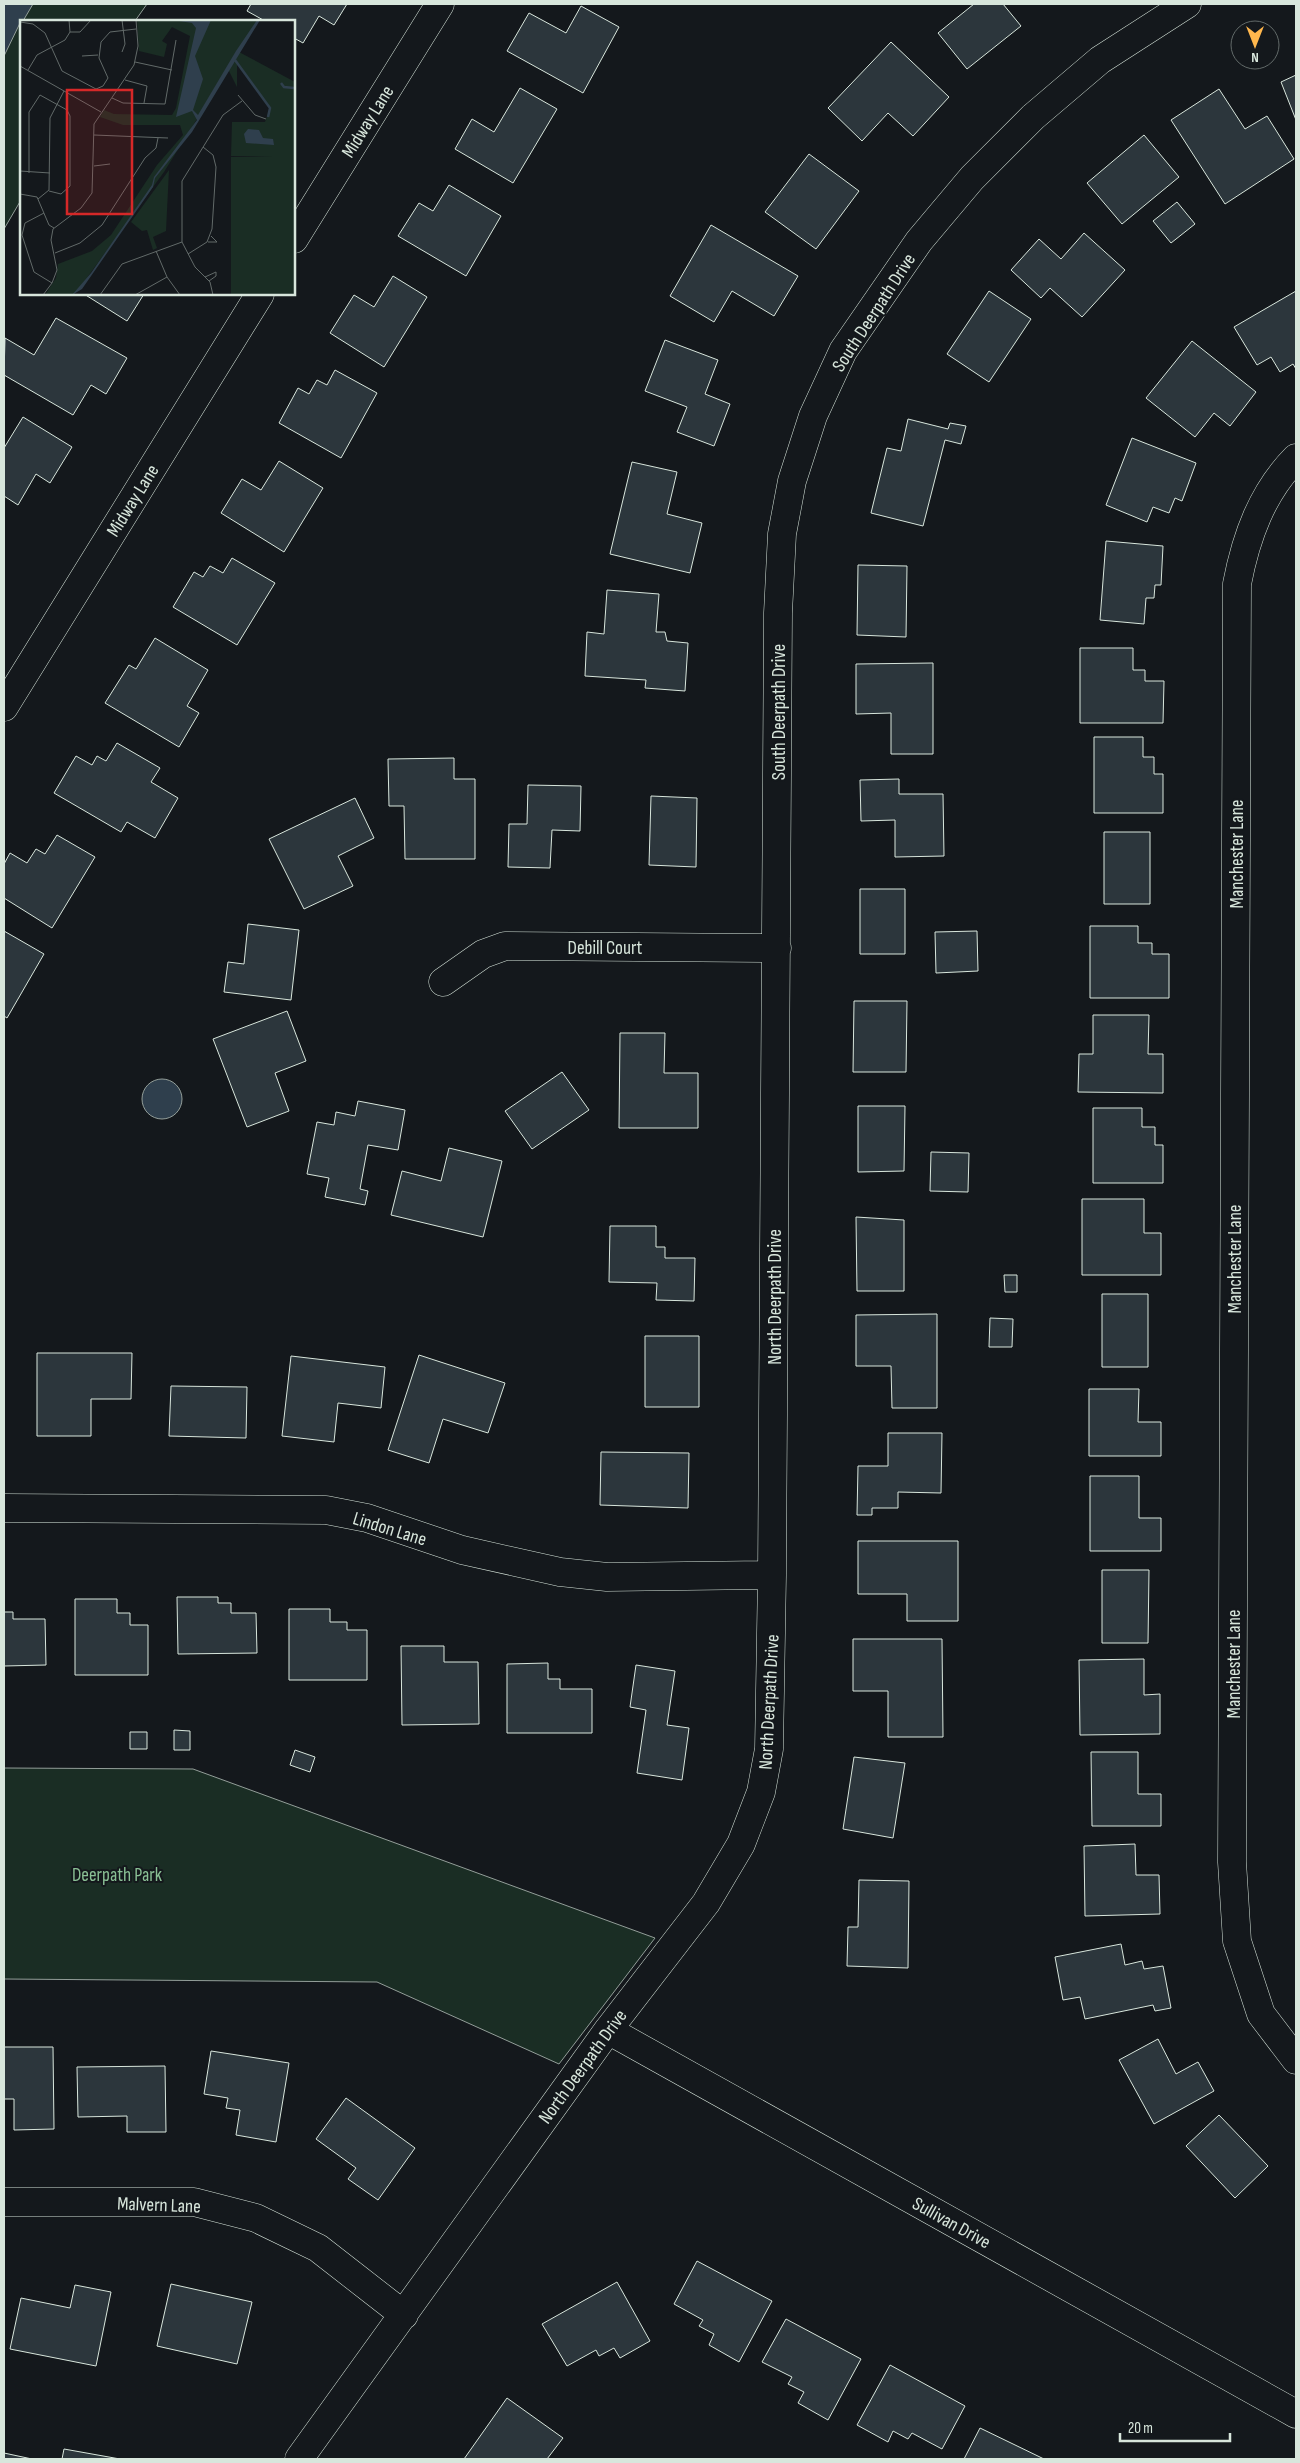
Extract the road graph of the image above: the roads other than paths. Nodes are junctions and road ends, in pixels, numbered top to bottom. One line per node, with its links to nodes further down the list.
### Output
1 (440, 4): 3 (street, Midway Lane)
2 (1187, 4): 7 (street, South Deerpath Drive)
3 (295, 237)
4 (259, 295): 6 (street, Midway Lane)
5 (1296, 458): 12 (street, Manchester Lane)
6 (4, 706)
7 (777, 948): 8 (street, Debill Court); 10 (street, North Deerpath Drive)
8 (443, 982)
9 (4, 1508): 10 (street, Lindon Lane)
10 (772, 1575): 11 (street, North Deerpath Drive)
11 (608, 2030): 14 (street, North Deerpath Drive); 15 (street, Sullivan Drive)
12 (1296, 2060)
13 (4, 2202): 14 (street, Malvern Lane)
14 (404, 2315): 16 (street, North Deerpath Drive)
15 (1296, 2414)
16 (299, 2459)

